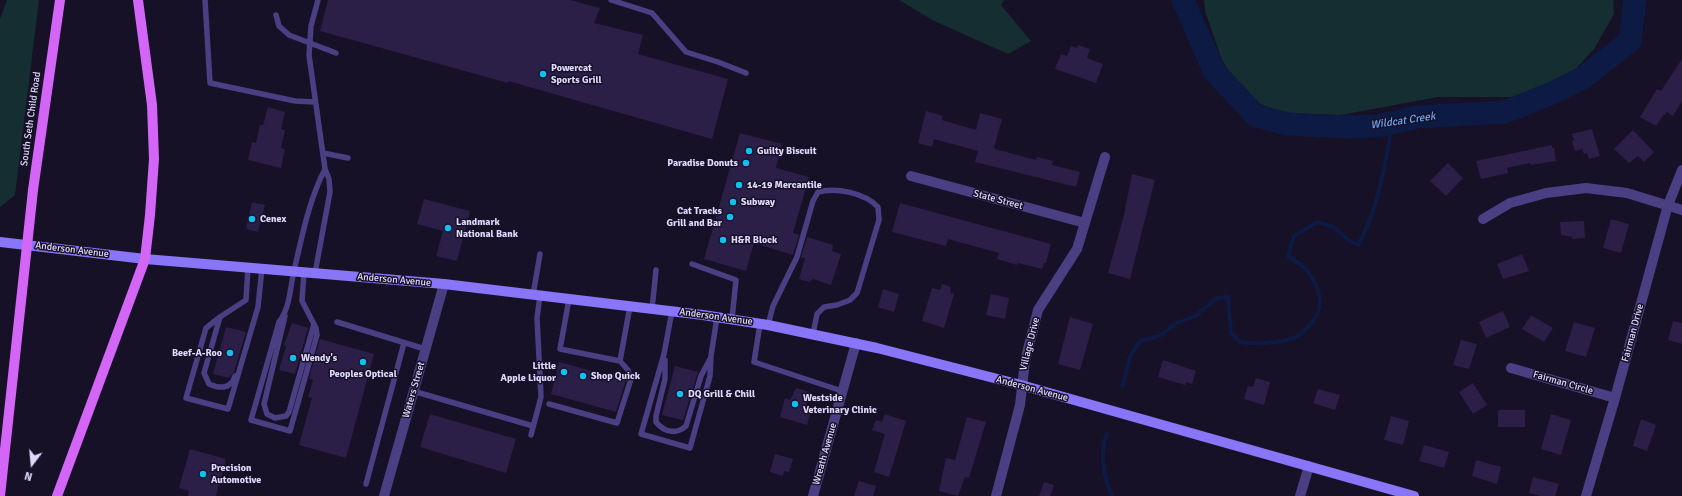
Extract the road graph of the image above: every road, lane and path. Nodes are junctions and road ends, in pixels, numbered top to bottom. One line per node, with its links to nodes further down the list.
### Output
1 (60, 0): 60 (main road, South Seth Child Road)
2 (138, 0): 23 (main road)
3 (205, 0): 10 (lane)
4 (318, 0): 7 (lane)
5 (611, 0): 9 (lane)
6 (276, 15): 7 (lane)
7 (310, 42): 8 (lane); 10 (lane)
8 (336, 53)
9 (746, 73)
10 (315, 102): 11 (lane)
11 (323, 153): 13 (lane); 14 (lane)
12 (1105, 157): 20 (street, Village Drive)
13 (348, 158)
14 (325, 168): 28 (lane); 28 (lane)
15 (1682, 170): 17 (street, Fairman Drive)
16 (911, 176): 20 (street, State Street)
17 (1668, 205): 18 (street); 19 (street); 54 (street, Fairman Drive)
18 (1682, 210)
19 (1483, 219)
20 (1084, 223): 51 (street, Village Drive)
21 (0, 242): 23 (main road, Anderson Avenue)
22 (540, 254): 30 (lane)
23 (144, 259): 25 (main road, Anderson Avenue); 61 (main road)
24 (692, 264): 39 (lane)
25 (248, 267): 26 (main road, Anderson Avenue); 36 (lane)
26 (262, 268): 28 (main road, Anderson Avenue); 38 (lane)
27 (656, 270): 33 (lane)
28 (304, 272): 29 (main road, Anderson Avenue); 35 (lane); 41 (lane)
29 (444, 284): 30 (main road, Anderson Avenue); 46 (street, Waters Street)
30 (536, 295): 31 (main road, Anderson Avenue); 56 (lane)
31 (569, 299): 32 (main road, Anderson Avenue); 49 (lane)
32 (630, 306): 33 (main road, Anderson Avenue); 49 (lane)
33 (652, 309): 34 (main road, Anderson Avenue)
34 (672, 311): 37 (main road, Anderson Avenue); 47 (lane)
35 (286, 314): 41 (lane); 41 (lane)
36 (220, 317): 38 (lane); 38 (lane)
37 (717, 317): 39 (main road, Anderson Avenue); 48 (lane)
38 (255, 318)
39 (732, 319): 42 (main road, Anderson Avenue)
40 (337, 322): 44 (lane)
41 (314, 324)
42 (764, 325): 43 (main road, Anderson Avenue); 43 (lane); 53 (lane)
43 (813, 334): 45 (main road, Anderson Avenue)
44 (404, 342): 46 (lane); 59 (lane)
45 (856, 343): 51 (main road, Anderson Avenue); 53 (street, Wreath Avenue)
46 (426, 349): 52 (street, Waters Street)
47 (664, 354): 48 (lane); 48 (lane)
48 (711, 356)
49 (620, 362): 55 (lane)
50 (1511, 368): 54 (street, Fairman Circle)
51 (1021, 386): 58 (main road, Anderson Avenue); 64 (street, Village Drive)
52 (413, 391): 56 (lane); 62 (street, Waters Street)
53 (842, 391): 63 (street, Wreath Avenue)
54 (1615, 398): 67 (street, Fairman Drive)
55 (549, 404)
56 (533, 426): 57 (lane)
57 (532, 435)
58 (1309, 466): 65 (street); 66 (main road, Anderson Avenue)
59 (366, 484)
60 (0, 496)
61 (57, 496)
62 (384, 496)
63 (813, 496)
64 (996, 496)
65 (1300, 496)
66 (1414, 496)
67 (1586, 496)

